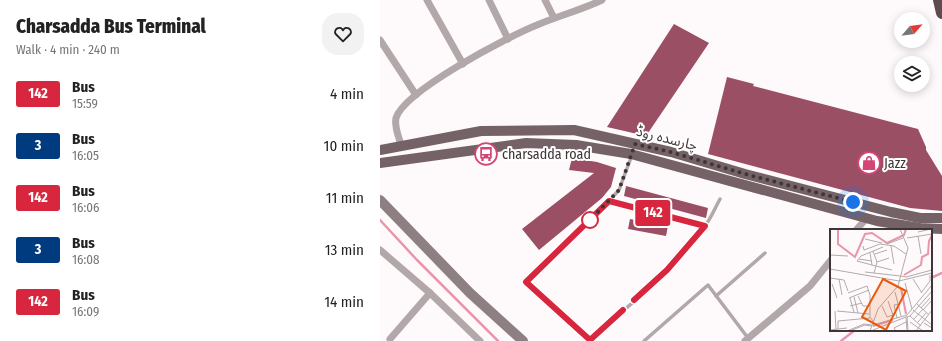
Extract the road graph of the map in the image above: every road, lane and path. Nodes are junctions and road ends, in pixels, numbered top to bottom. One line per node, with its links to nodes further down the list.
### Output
1 (427, 0): 10 (street)
2 (488, 0): 8 (street)
3 (545, 0): 7 (street)
4 (602, 0): 7 (street)
5 (938, 0): 6 (highway)
6 (942, 14)
7 (554, 18): 8 (street)
8 (508, 39): 10 (street)
9 (380, 40): 11 (street)
10 (463, 64): 11 (street)
11 (416, 95): 13 (street)
12 (635, 144): 13 (main road, چارسدہ روڈ); 15 (lane); 21 (main road, چارسدہ روڈ)
13 (401, 145): 14 (main road, چارسدہ روڈ)
14 (380, 150)
15 (632, 154): 16 (main road, چارسدہ روڈ); 19 (lane); 20 (main road, چارسدہ روڈ)
16 (380, 163)
17 (720, 199): 22 (lane)
18 (380, 200): 33 (street)
19 (609, 201): 22 (lane); 22 (lane)
20 (866, 218): 23 (street); 24 (main road, چارسدہ روڈ)
21 (942, 218)
22 (705, 226)
23 (857, 229)
24 (942, 229)
25 (380, 250): 28 (street)
26 (765, 253): 29 (lane)
27 (830, 261): 31 (street)
28 (430, 293): 30 (street); 32 (street)
29 (716, 296): 31 (lane); 34 (lane)
30 (390, 339)
31 (746, 340)
32 (480, 341)
33 (523, 341)
34 (644, 341)

